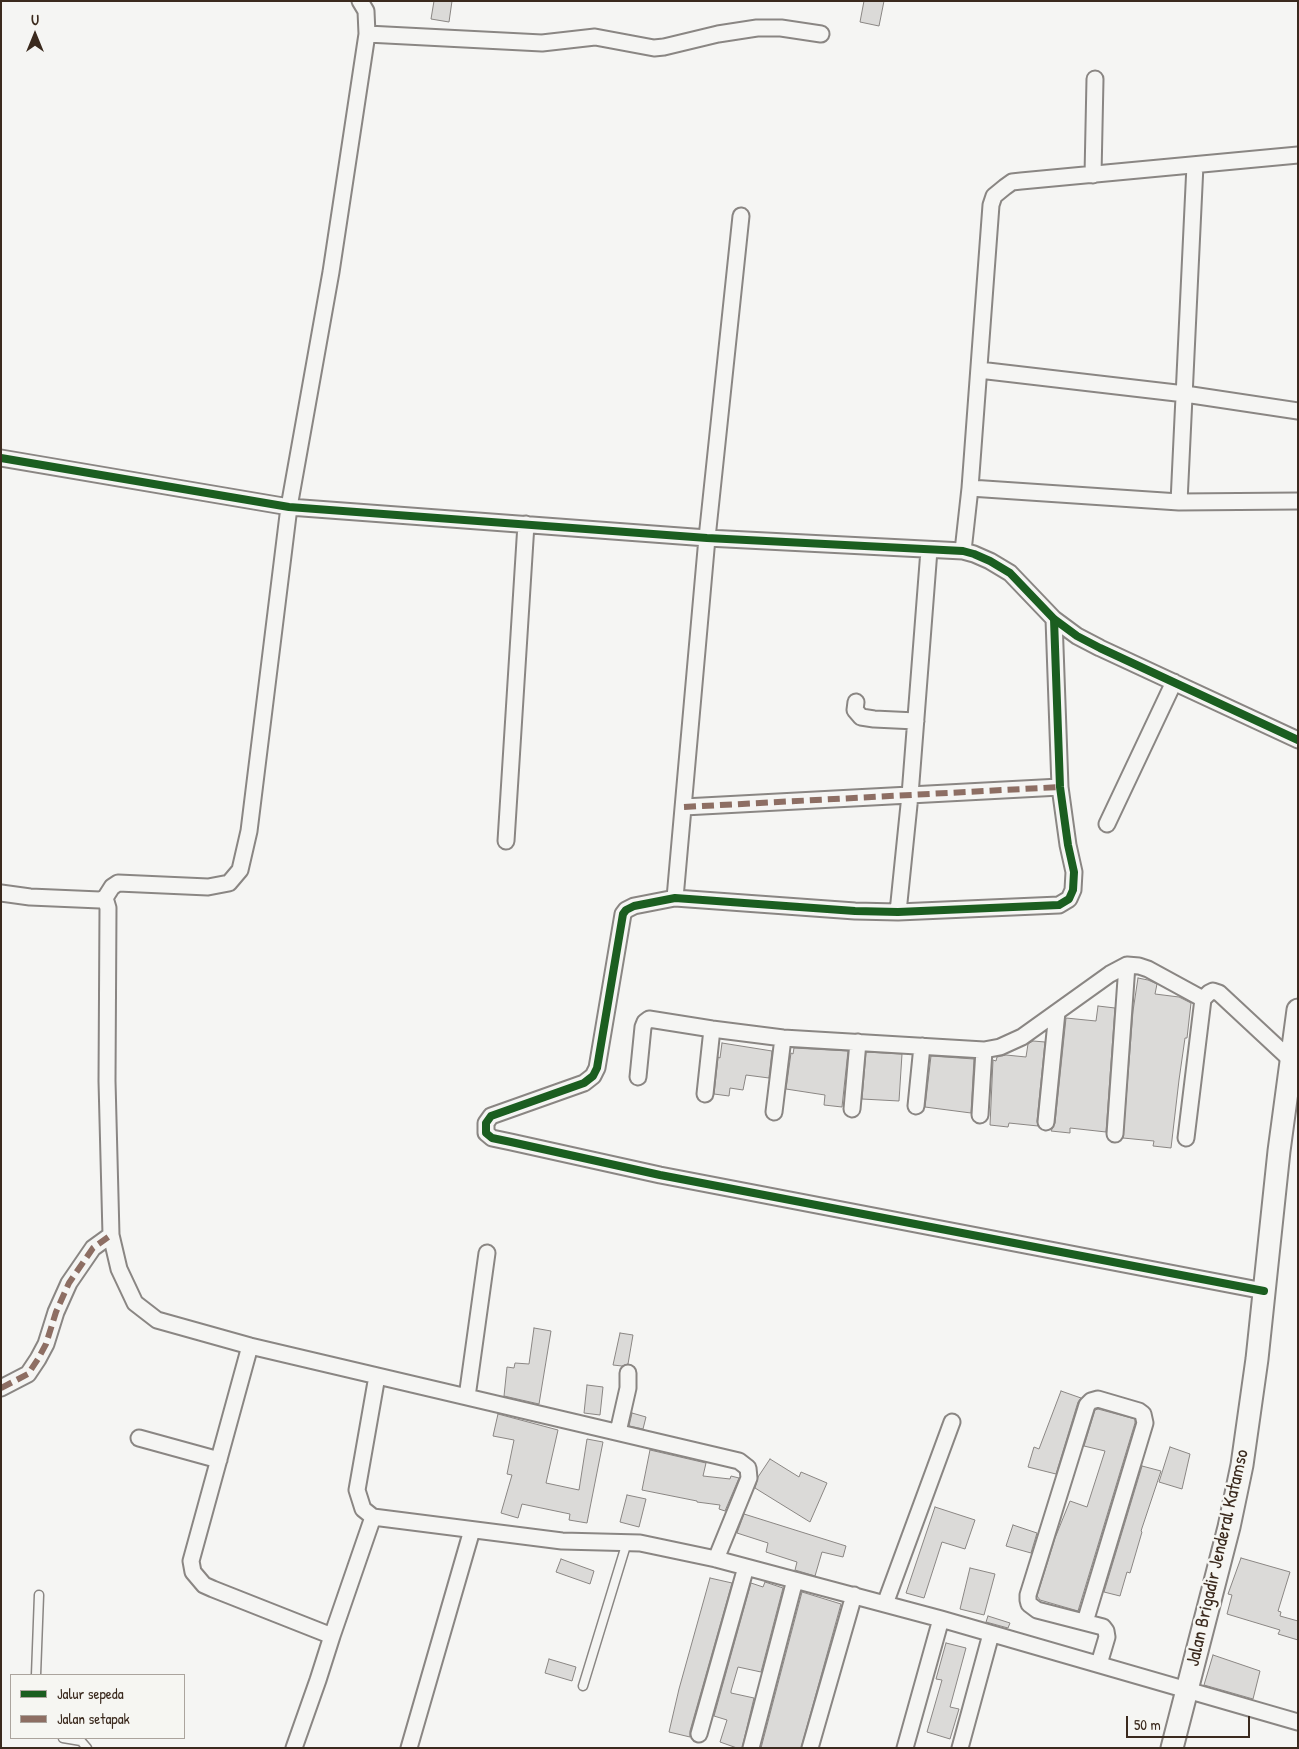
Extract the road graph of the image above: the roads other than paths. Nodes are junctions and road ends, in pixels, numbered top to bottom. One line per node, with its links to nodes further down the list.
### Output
1 (360, 1): 2 (street)
2 (367, 34): 3 (street); 16 (street)
3 (821, 34)
4 (1095, 79): 7 (street)
5 (1298, 154): 6 (street)
6 (1195, 165): 7 (street); 10 (street)
7 (1093, 174): 9 (street)
8 (741, 216): 18 (street)
9 (979, 370): 10 (street); 13 (street)
10 (1185, 394): 11 (street); 15 (street)
11 (1298, 411)
12 (1, 458): 16 (street)
13 (970, 488): 15 (street); 20 (street)
14 (1298, 501): 15 (street)
15 (1179, 502)
16 (289, 507): 17 (street); 32 (street)
17 (526, 524): 18 (street); 30 (street)
18 (708, 538): 19 (street); 28 (street)
19 (929, 550): 20 (street); 24 (street)
20 (963, 551): 21 (street)
21 (1054, 619): 22 (street); 26 (street)
22 (1174, 682): 25 (street); 29 (street)
23 (856, 702): 24 (street)
24 (916, 721): 27 (street)
25 (1298, 740)
26 (1060, 786): 27 (street); 34 (street)
27 (910, 795): 28 (street); 34 (street)
28 (684, 807): 33 (street)
29 (1107, 824)
30 (506, 840)
31 (1, 893): 32 (street)
32 (109, 893): 54 (street)
33 (675, 898): 34 (street); 56 (street)
34 (898, 912)
35 (1127, 965): 36 (street); 38 (street); 52 (street)
36 (1203, 999): 44 (street); 53 (street)
37 (1298, 1010): 44 (main road, Jalan Brigadir Jenderal Katamso)
38 (1057, 1012): 43 (street); 51 (street)
39 (712, 1029): 40 (street); 45 (street); 46 (street)
40 (783, 1038): 41 (street); 49 (street)
41 (858, 1042): 42 (street); 48 (street)
42 (922, 1046): 43 (street); 47 (street)
43 (984, 1050): 50 (street)
44 (1290, 1060): 56 (main road, Jalan Brigadir Jenderal Katamso)
45 (638, 1077)
46 (705, 1094)
47 (916, 1106)
48 (852, 1109)
49 (774, 1112)
50 (980, 1115)
51 (1046, 1122)
52 (1115, 1134)
53 (1186, 1138)
54 (111, 1235): 57 (street); 60 (street)
55 (488, 1254): 61 (street)
56 (1264, 1291): 82 (main road, Jalan Brigadir Jenderal Katamso)
57 (250, 1346): 59 (street); 65 (street)
58 (628, 1373): 63 (street)
59 (377, 1376): 61 (street); 66 (street)
60 (1, 1388)
61 (467, 1397): 63 (street)
62 (952, 1422): 74 (street)
63 (618, 1432): 69 (street)
64 (139, 1438): 65 (street)
65 (219, 1460): 78 (street)
66 (373, 1517): 67 (street); 78 (street)
67 (472, 1530): 68 (street); 88 (street)
68 (627, 1542): 69 (street); 81 (lane)
69 (716, 1559): 70 (street)
70 (746, 1567): 71 (street); 84 (street)
71 (795, 1580): 73 (street); 89 (street)
72 (39, 1595): 80 (lane)
73 (854, 1595): 74 (street); 90 (street)
74 (885, 1604): 75 (street)
75 (941, 1619): 77 (street); 91 (street)
76 (1085, 1622): 76 (street); 79 (street)
77 (992, 1634): 79 (street); 92 (street)
78 (332, 1636): 87 (street)
79 (1099, 1664): 82 (street)
80 (36, 1674)
81 (583, 1686)
82 (1186, 1689): 83 (street); 93 (main road, Jalan Brigadir Jenderal Katamso)
83 (1298, 1722)
84 (699, 1734)
85 (69, 1739): 86 (lane)
86 (87, 1748)
87 (294, 1748)
88 (409, 1748)
89 (751, 1748)
90 (810, 1748)
91 (905, 1748)
92 (960, 1748)
93 (1172, 1748)

